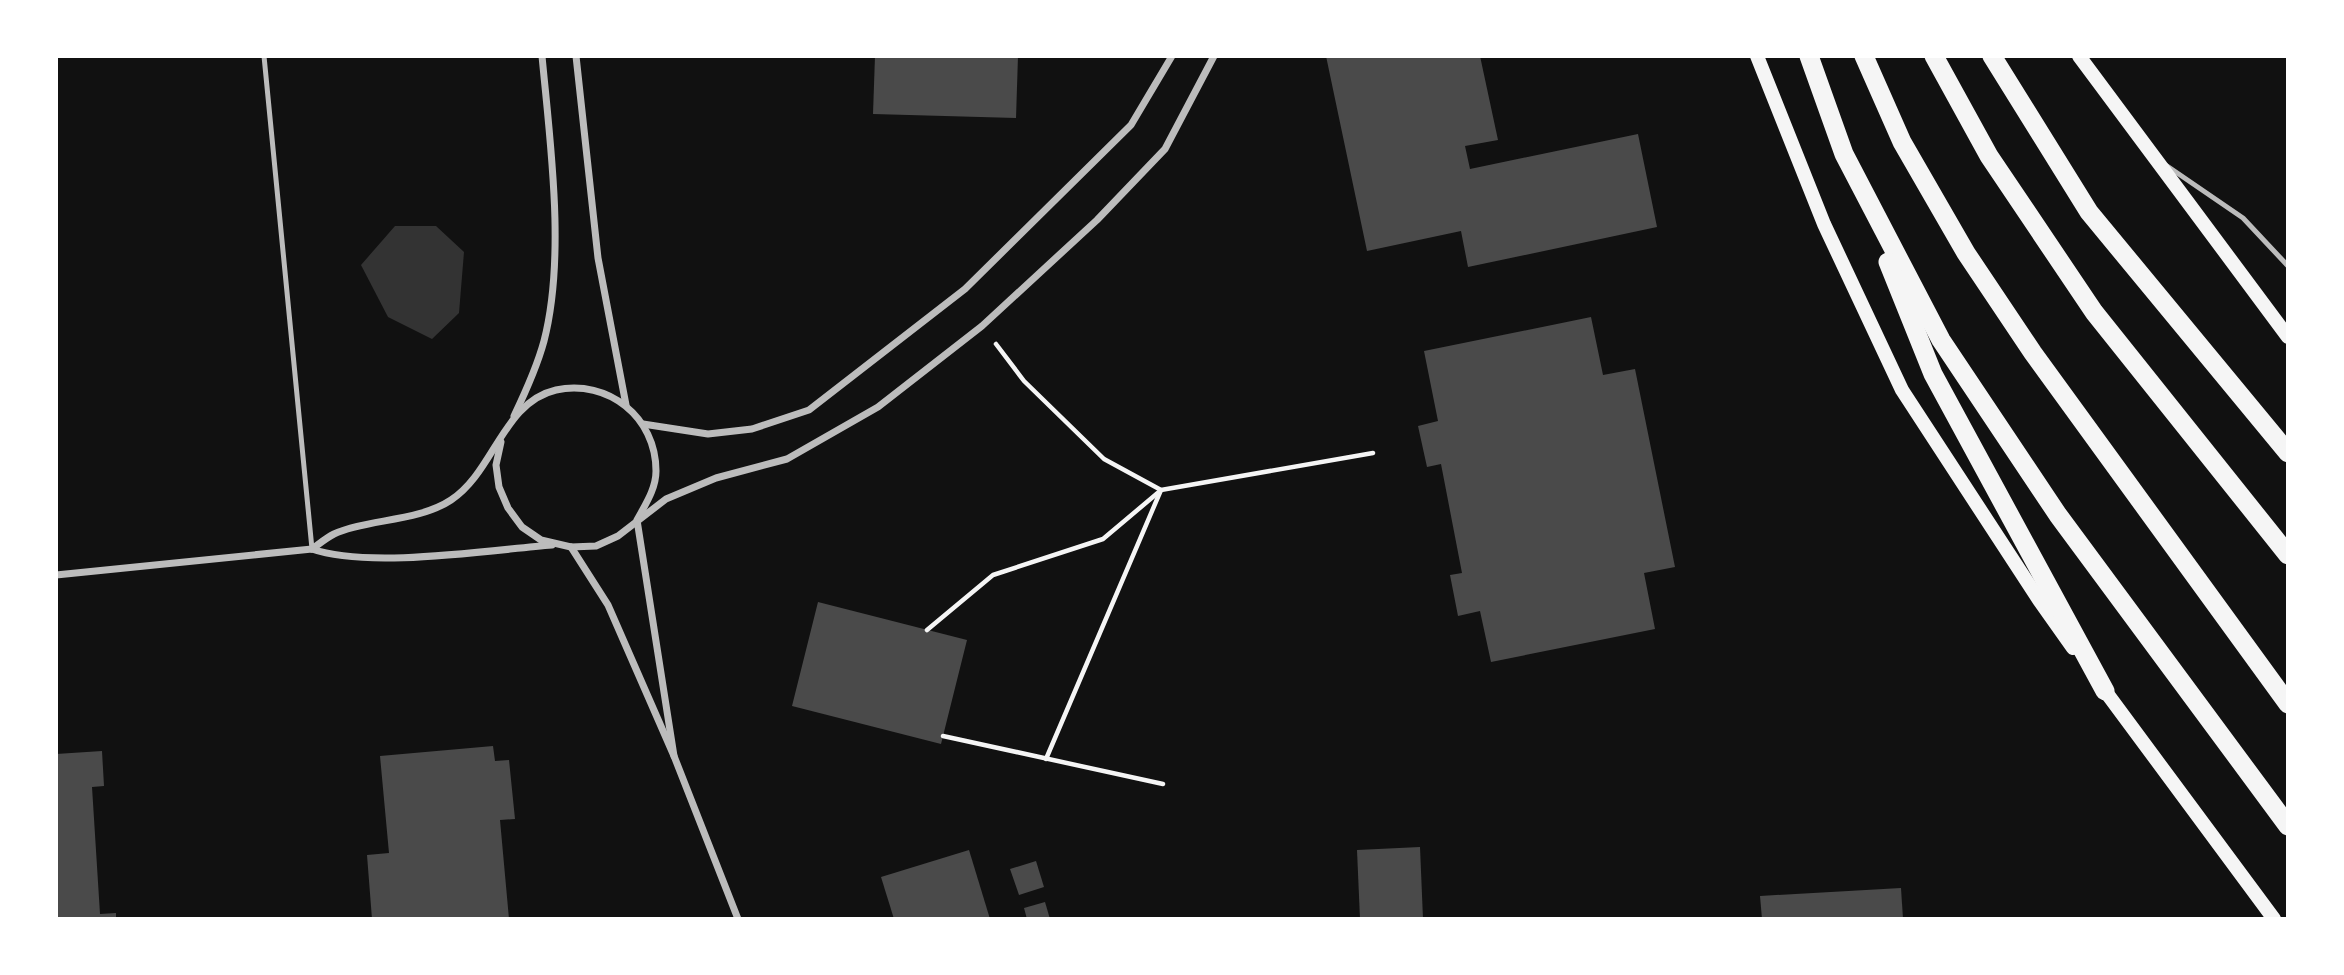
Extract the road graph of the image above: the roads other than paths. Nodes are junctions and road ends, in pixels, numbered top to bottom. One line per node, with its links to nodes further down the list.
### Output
1 (264, 56): 24 (lane)
2 (542, 56): 17 (street)
3 (576, 56): 16 (street)
4 (1172, 56): 18 (street)
5 (1214, 56): 21 (street)
6 (1757, 56): 27 (main road)
7 (1809, 56): 12 (highway)
8 (1864, 56): 28 (highway)
9 (1934, 56): 25 (highway)
10 (1992, 56): 20 (highway)
11 (2079, 56): 13 (main road)
12 (1844, 154): 27 (highway); 30 (highway)
13 (2155, 158): 14 (lane); 15 (main road)
14 (2288, 267)
15 (2288, 337)
16 (626, 405): 17 (street); 18 (street)
17 (513, 420): 19 (street)
18 (643, 424): 21 (street)
19 (501, 442): 22 (street); 24 (street)
20 (2288, 453)
21 (637, 520): 23 (street); 29 (street)
22 (555, 545): 23 (street); 24 (street)
23 (571, 547): 29 (street)
24 (312, 549): 26 (street)
25 (2288, 555)
26 (56, 575)
27 (2105, 691): 32 (main road)
28 (2288, 704)
29 (674, 756): 31 (street)
30 (2288, 826)
31 (738, 919)
32 (2274, 919)

